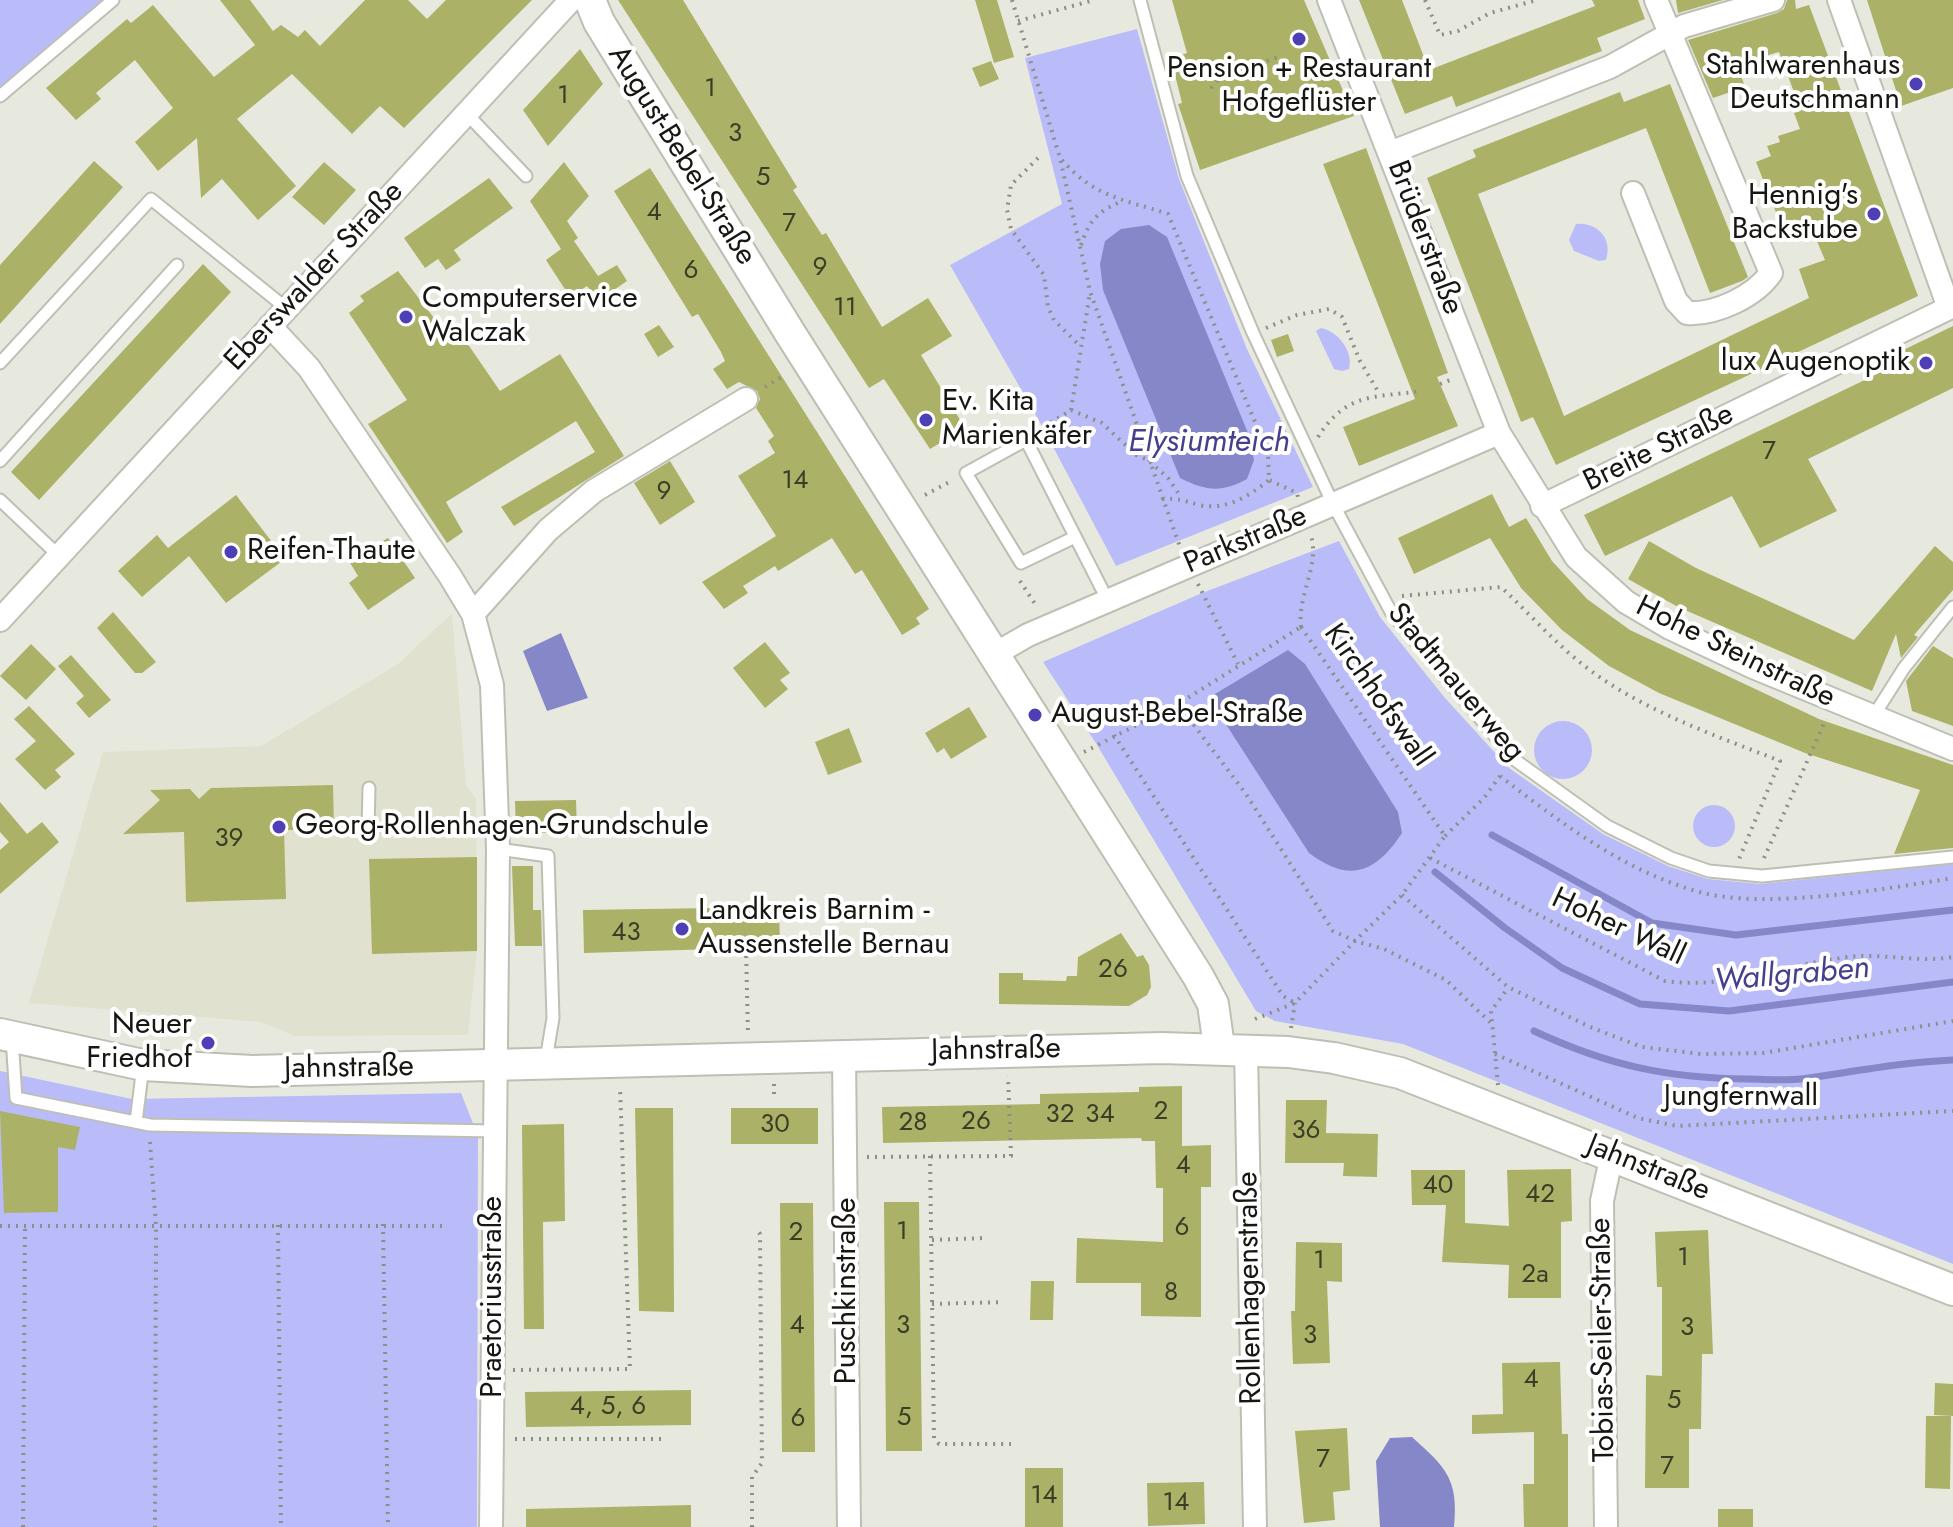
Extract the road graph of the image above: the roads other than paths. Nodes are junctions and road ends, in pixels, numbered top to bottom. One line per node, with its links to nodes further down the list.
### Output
1 (113, 0): 10 (lane)
2 (571, 0): 11 (street, Eberswalder Straße)
3 (590, 0): 32 (main road, August-Bebel-Straße)
4 (1140, 0): 24 (lane, Stadtmauerweg)
5 (1329, 0): 12 (street, Brüderstraße)
6 (1656, 0): 9 (street)
7 (1773, 0): 9 (street)
8 (1839, 0): 17 (street)
9 (1669, 34): 12 (street); 14 (street)
10 (0, 96)
11 (466, 113): 13 (lane); 16 (street, Eberswalder Straße)
12 (1392, 152): 21 (street, Brüderstraße)
13 (526, 176)
14 (1633, 193)
15 (177, 265): 22 (lane)
16 (286, 308): 18 (street, Eberswalder Straße); 19 (lane)
17 (1951, 312): 25 (street, Breite Straße)
18 (270, 326): 27 (street, Eberswalder Straße); 30 (street, Praetoriusstraße)
19 (0, 363)
20 (746, 399): 30 (street)
21 (1499, 433): 24 (street, Parkstraße); 25 (street, Hohe Steinstraße)
22 (0, 461)
23 (0, 500): 27 (lane)
24 (1333, 504): 28 (street, Parkstraße); 38 (lane, Stadtmauerweg)
25 (1542, 506): 33 (street, Hohe Steinstraße)
26 (1075, 537): 26 (lane); 28 (lane)
27 (58, 555): 31 (street, Eberswalder Straße)
28 (1108, 601): 32 (street, Parkstraße)
29 (1953, 607): 33 (lane)
30 (473, 614): 37 (street, Praetoriusstraße)
31 (0, 620)
32 (995, 654): 40 (main road, August-Bebel-Straße)
33 (1873, 718): 34 (street, Hohe Steinstraße)
34 (1953, 749)
35 (369, 788): 36 (lane)
36 (368, 830)
37 (498, 849): 43 (lane); 44 (street, Praetoriusstraße)
38 (1953, 857)
39 (6, 1036): 42 (main road, Jahnstraße); 45 (lane)
40 (1233, 1048): 41 (main road, Jahnstraße); 47 (main road, Jahnstraße); 51 (street, Rollenhagenstraße)
41 (844, 1055): 43 (main road, Jahnstraße); 50 (street, Puschkinstraße)
42 (143, 1065): 44 (main road, Jahnstraße); 45 (lane)
43 (546, 1065): 44 (main road, Jahnstraße)
44 (494, 1067): 46 (street, Praetoriusstraße)
45 (136, 1122): 46 (lane)
46 (495, 1131): 49 (street, Praetoriusstraße)
47 (1612, 1154): 48 (main road, Jahnstraße); 52 (street, Tobias-Seiler-Straße)
48 (1953, 1290)
49 (491, 1527)
50 (849, 1527)
51 (1255, 1527)
52 (1606, 1527)

